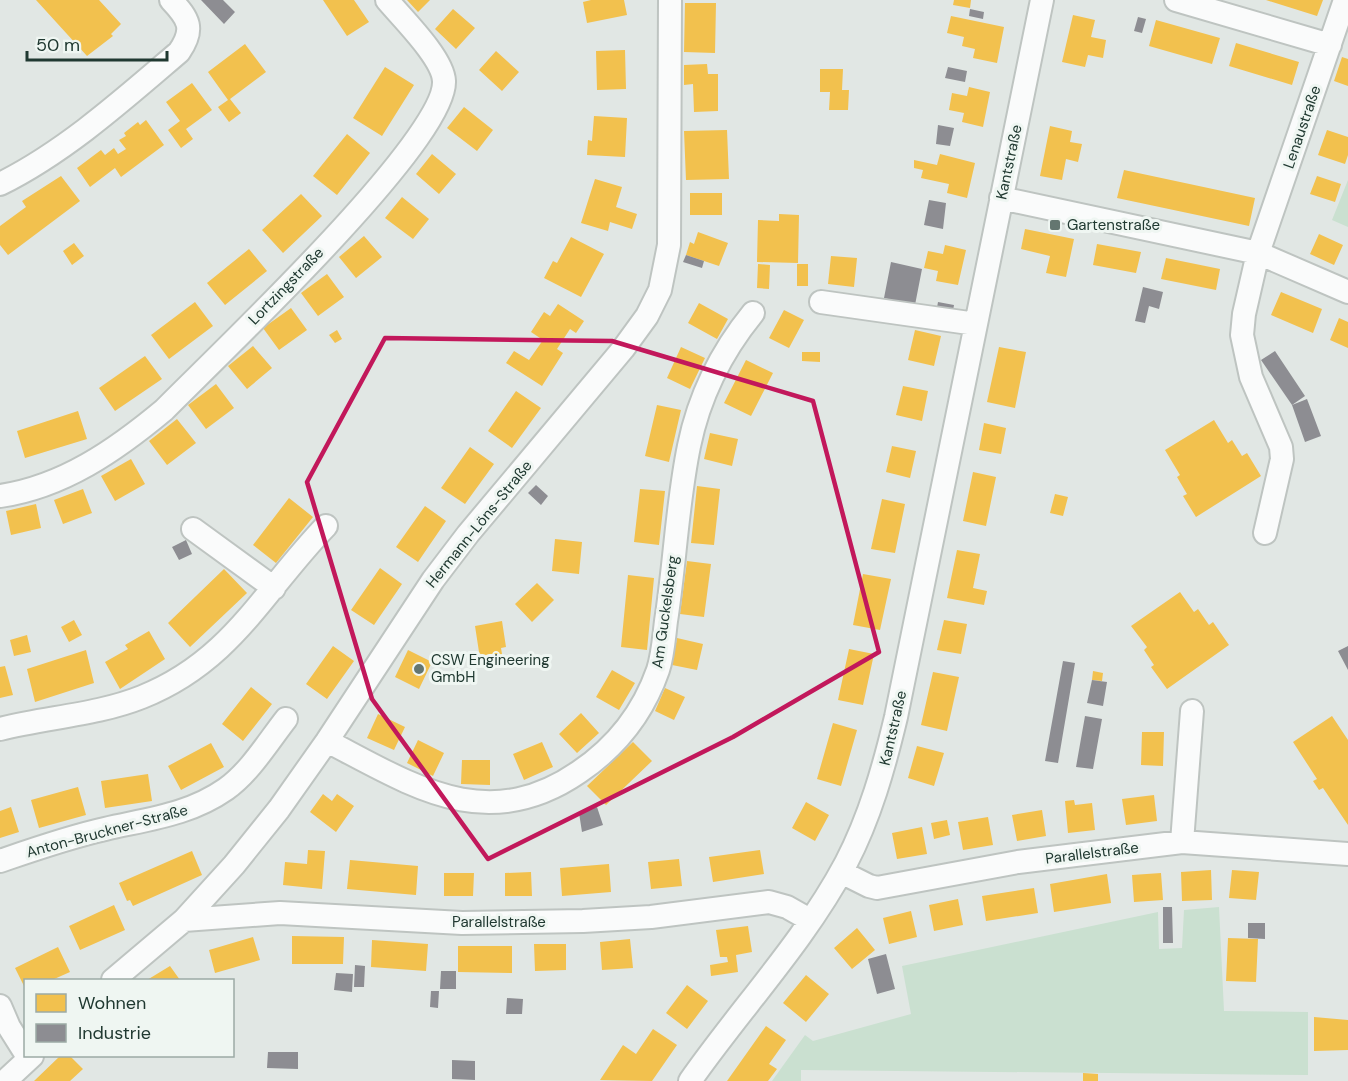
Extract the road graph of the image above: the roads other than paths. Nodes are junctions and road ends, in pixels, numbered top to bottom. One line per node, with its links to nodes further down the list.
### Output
1 (171, 0): 8 (street)
2 (387, 0): 15 (street, Lortzingstraße)
3 (670, 0): 23 (street, Hermann-Löns-Straße)
4 (1042, 0): 9 (street, Kantstraße)
5 (1176, 0): 7 (street)
6 (1345, 0): 7 (street, Lenaustraße)
7 (1330, 45): 10 (street, Lenaustraße)
8 (0, 184)
9 (1001, 198): 10 (street); 14 (street, Kantstraße)
10 (1258, 253): 11 (street); 18 (street, Lenaustraße)
11 (1348, 292)
12 (821, 302): 14 (street)
13 (753, 313): 23 (street, Am Guckelsberg)
14 (976, 324): 27 (street, Kantstraße)
15 (0, 496)
16 (326, 526): 19 (street)
17 (193, 529): 19 (street)
18 (1265, 533)
19 (274, 588): 22 (street)
20 (1192, 711): 24 (street)
21 (286, 719): 26 (street, Anton-Bruckner-Straße)
22 (0, 729)
23 (327, 741): 28 (street, Hermann-Löns-Straße)
24 (1182, 842): 25 (street, Parallelstraße); 27 (street, Parallelstraße)
25 (1348, 854)
26 (0, 861)
27 (841, 872): 29 (street, Kantstraße)
28 (184, 920): 29 (street, Parallelstraße); 30 (street, Hermann-Löns-Straße)
29 (810, 920): 35 (street, Kantstraße)
30 (115, 979)
31 (0, 1006): 32 (street)
32 (24, 1050)
33 (27, 1057): 34 (street)
34 (5, 1081)
35 (690, 1081)

